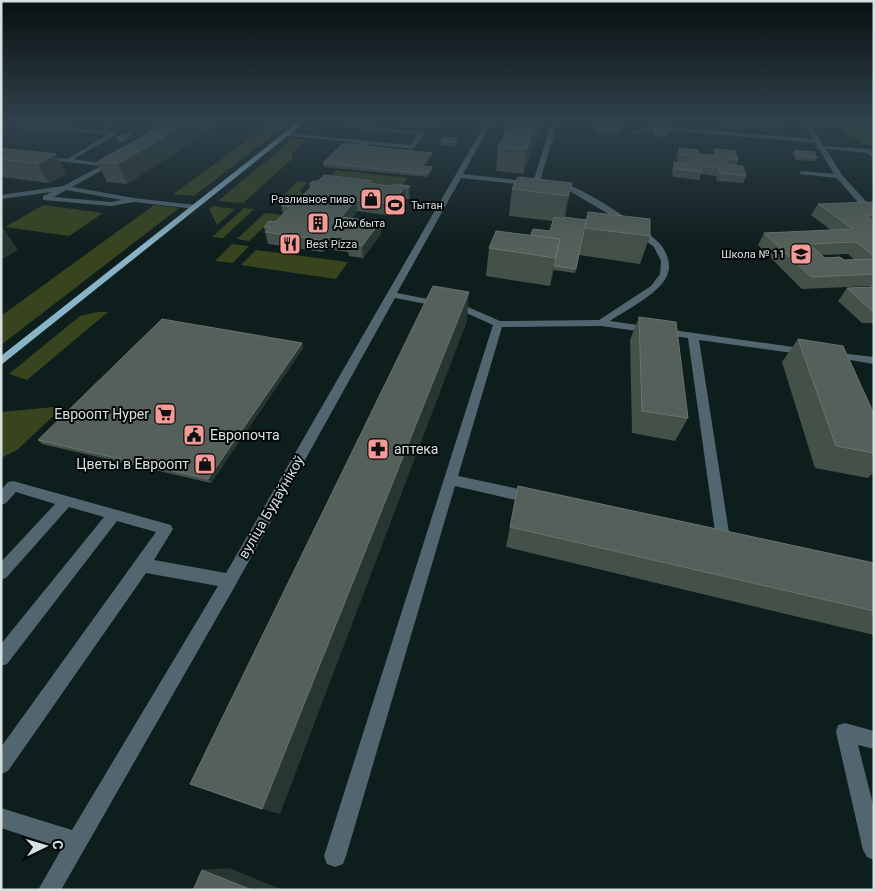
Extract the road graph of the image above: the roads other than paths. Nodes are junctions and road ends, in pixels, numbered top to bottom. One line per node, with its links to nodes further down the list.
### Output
1 (96, 164): 6 (street)
2 (249, 164): 14 (main road)
3 (466, 164): 8 (street, вуліца Будаўнікоў)
4 (542, 164): 10 (street)
5 (830, 164): 9 (street)
6 (108, 165): 11 (street)
7 (802, 173): 9 (street)
8 (459, 176): 10 (street); 16 (street, вуліца Будаўнікоў)
9 (838, 176): 15 (street)
10 (536, 184): 17 (street)
11 (66, 188): 12 (street); 13 (street); 13 (street)
12 (1, 197)
13 (134, 200): 14 (street)
14 (195, 207): 23 (main road)
15 (871, 212)
16 (393, 295): 18 (street); 32 (street, вуліца Будаўнікоў)
17 (601, 323): 18 (street); 19 (street)
18 (498, 324): 24 (street)
19 (694, 336): 20 (street); 29 (street)
20 (819, 353)
21 (846, 360): 22 (street)
22 (874, 361)
23 (1, 362)
24 (450, 480): 27 (street); 39 (street)
25 (1, 499): 26 (street)
26 (66, 501): 28 (street); 31 (street)
27 (548, 501)
28 (116, 514): 30 (street); 33 (street)
29 (704, 535)
30 (143, 566): 32 (street); 35 (street)
31 (1, 573)
32 (230, 581): 37 (street, вуліца Будаўнікоў)
33 (1, 658)
34 (874, 740): 38 (street)
35 (1, 764)
36 (1, 818): 37 (street)
37 (76, 842): 40 (street, вуліца Будаўнікоў)
38 (874, 850)
39 (335, 856)
40 (49, 890)

